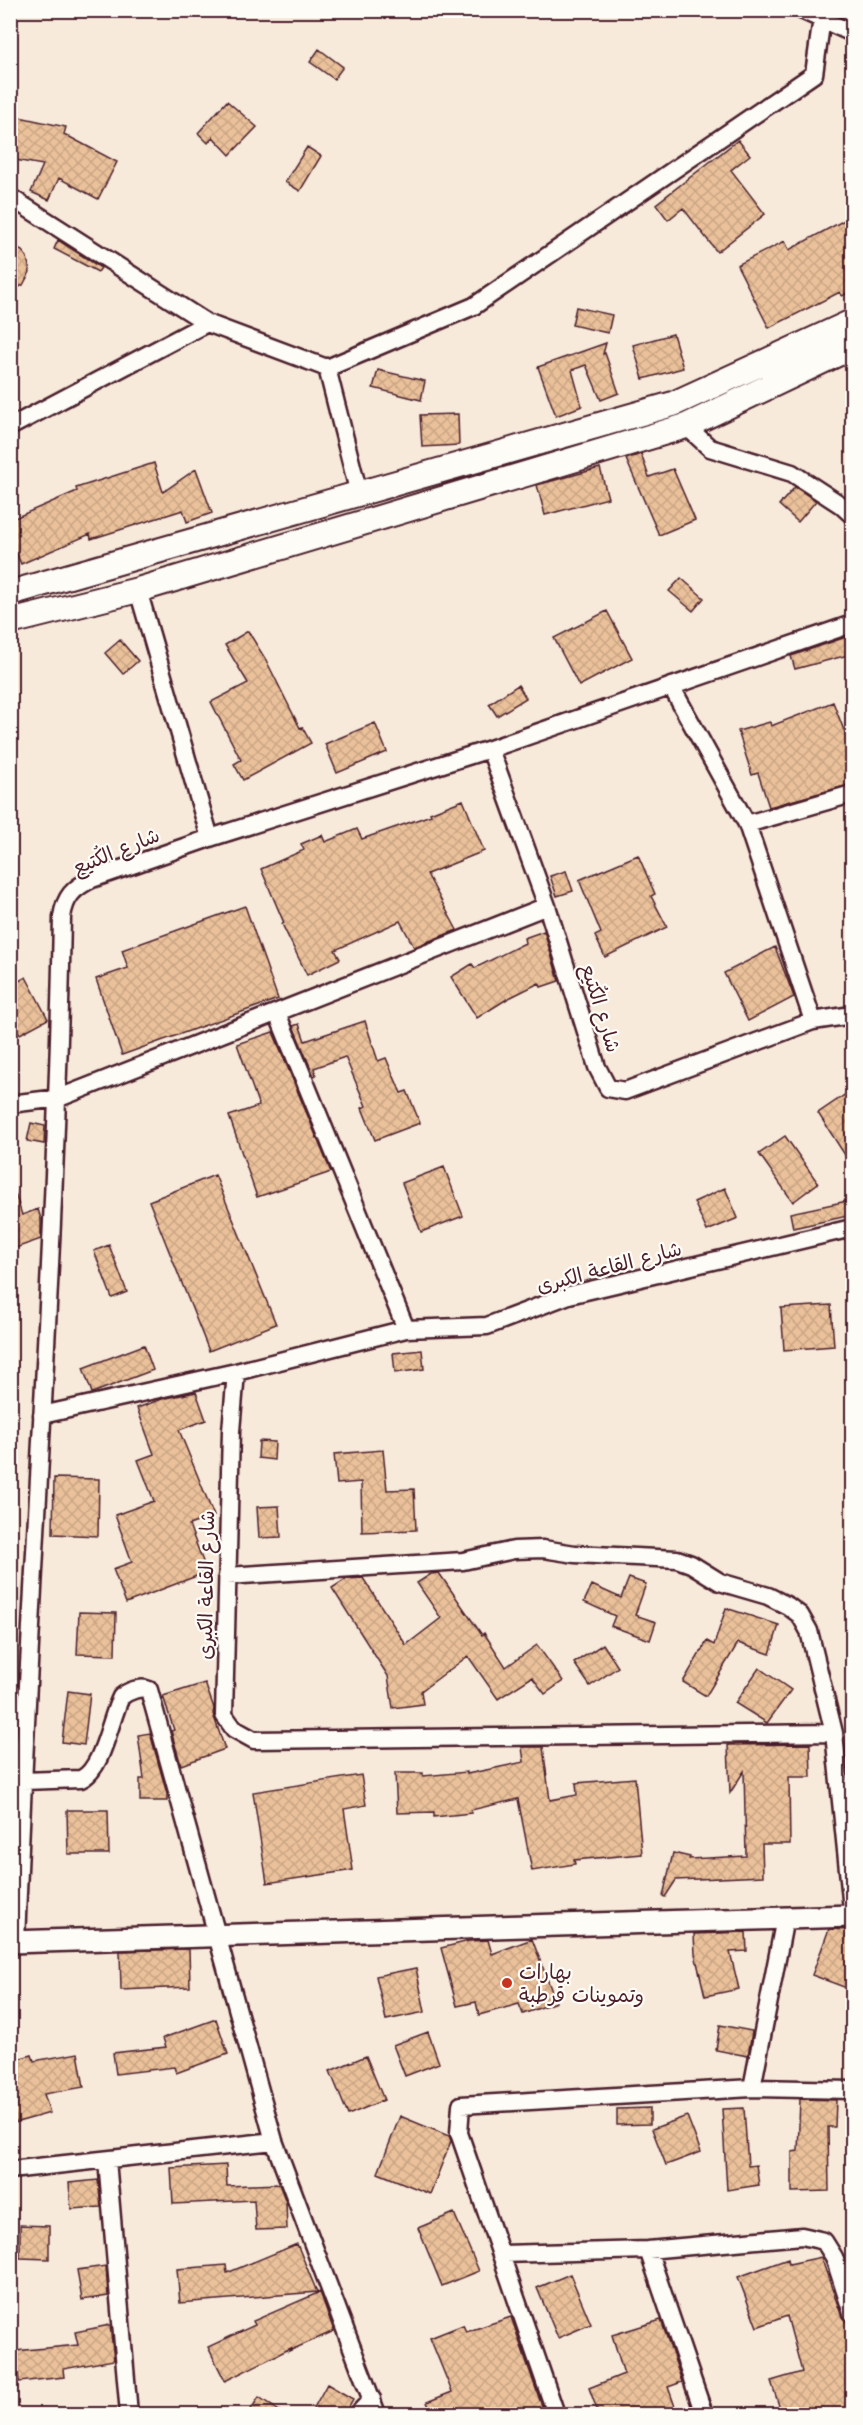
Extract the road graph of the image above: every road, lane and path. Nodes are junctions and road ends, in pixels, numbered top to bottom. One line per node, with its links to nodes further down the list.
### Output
1 (801, 10): 2 (street)
2 (821, 14): 3 (street); 8 (street)
3 (852, 33)
4 (10, 197): 6 (street)
5 (852, 322): 11 (main road)
6 (207, 323): 8 (street); 10 (street)
7 (852, 347): 9 (main road)
8 (327, 368): 11 (street)
9 (686, 426): 12 (street); 13 (main road)
10 (10, 427)
11 (359, 494): 14 (main road)
12 (852, 515)
13 (138, 590): 15 (main road); 21 (street)
14 (10, 593)
15 (10, 622)
16 (852, 624): 17 (street)
17 (671, 686): 18 (street); 20 (street)
18 (490, 749): 21 (street, شارع الكُتيع); 22 (street, شارع الكُتيع)
19 (852, 794): 20 (street)
20 (747, 824): 25 (street)
21 (210, 838): 26 (street, شارع الكُتيع)
22 (547, 906): 23 (street); 25 (street, شارع الكُتيع)
23 (277, 1013): 26 (street); 29 (street)
24 (852, 1015): 25 (street, شارع الكُتيع)
25 (813, 1021)
26 (59, 1098): 27 (street); 31 (street, شارع الكُتيع)
27 (10, 1104)
28 (852, 1228): 29 (street, شارع القاعة الكبرى)
29 (406, 1329): 30 (street, شارع القاعة الكبرى)
30 (236, 1372): 31 (street, شارع القاعة الكبرى); 32 (street, شارع القاعة الكبرى)
31 (42, 1415): 34 (street, شارع الكُتيع)
32 (227, 1576): 33 (street); 33 (street, شارع القاعة الكبرى)
33 (834, 1733): 35 (street)
34 (22, 1781): 38 (street); 39 (street, شارع الكُتيع)
35 (852, 1909)
36 (852, 1916): 37 (street)
37 (785, 1918): 38 (street); 40 (street)
38 (218, 1936): 39 (street); 42 (street)
39 (14, 1942)
40 (752, 2088): 41 (street); 46 (street)
41 (852, 2090)
42 (274, 2141): 43 (street); 49 (street)
43 (107, 2160): 44 (street); 50 (street)
44 (10, 2170)
45 (648, 2250): 46 (street); 47 (street); 53 (street)
46 (502, 2254): 52 (street)
47 (848, 2286): 48 (street)
48 (852, 2313)
49 (375, 2407): 51 (street)
50 (129, 2415)
51 (358, 2415)
52 (556, 2415)
53 (704, 2415)

